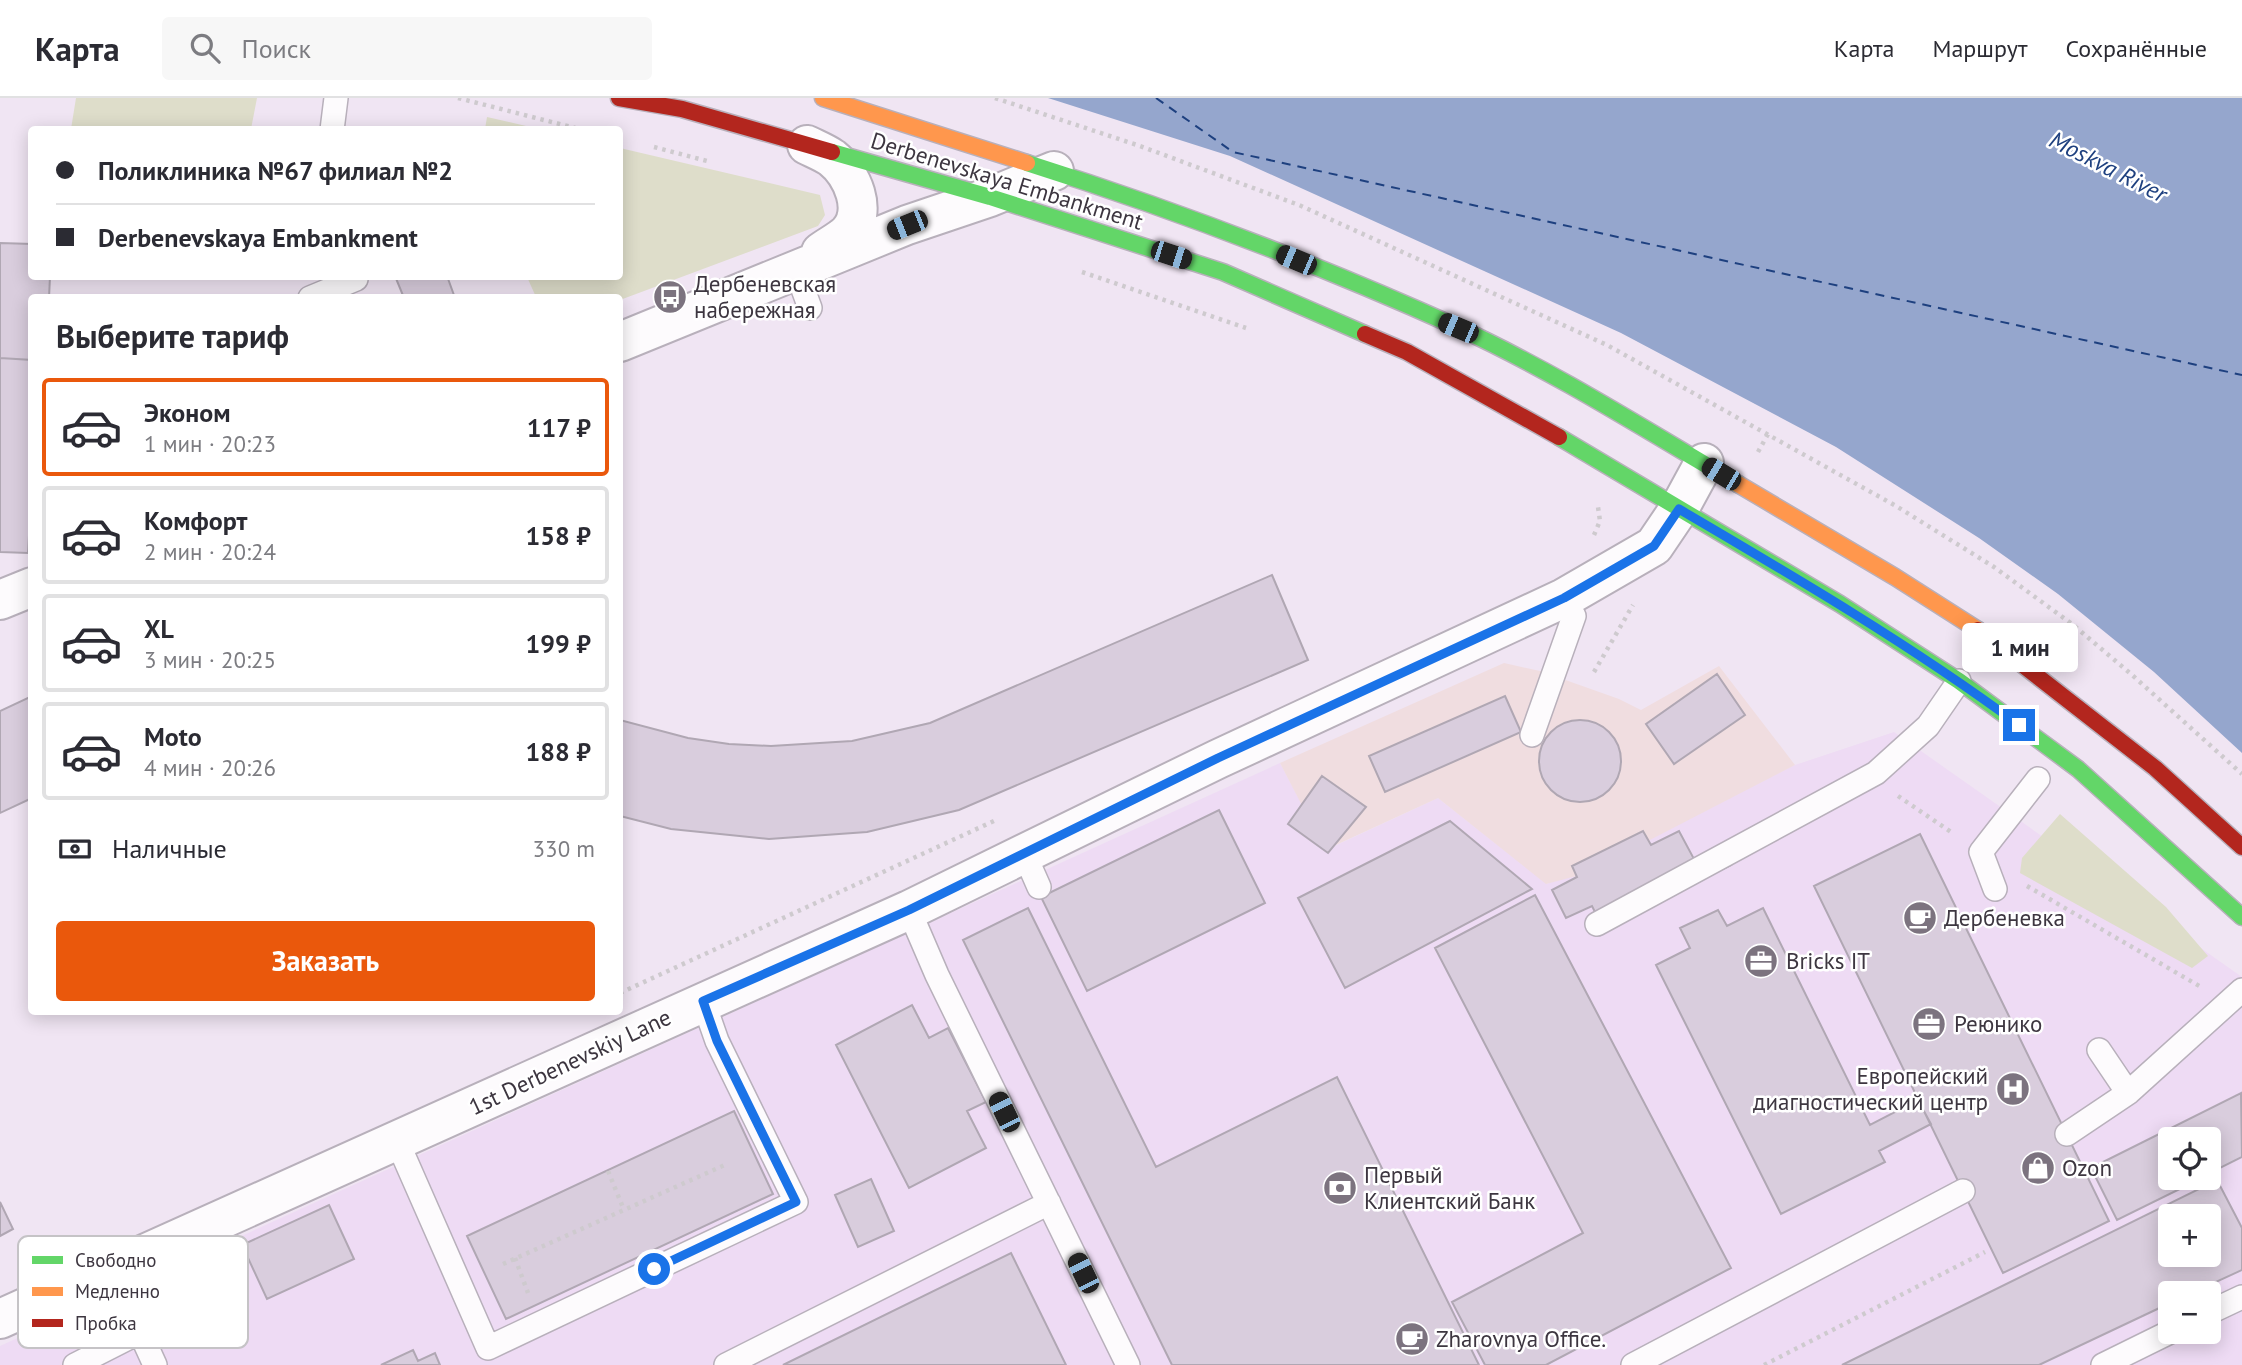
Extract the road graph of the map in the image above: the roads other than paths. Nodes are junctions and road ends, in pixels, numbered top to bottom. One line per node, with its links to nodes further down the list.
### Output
1 (336, 98): 4 (lane)
2 (619, 98): 5 (main road, Derbenevskaya Embankment)
3 (823, 98): 6 (main road, Derbenevskaya Embankment)
4 (332, 126)
5 (806, 144): 7 (main road, Derbenevskaya Embankment); 8 (street)
6 (1054, 171): 7 (street); 13 (main road, Derbenevskaya Embankment)
7 (990, 197): 8 (street); 14 (main road, Derbenevskaya Embankment)
8 (796, 270): 11 (lane); 12 (street)
9 (354, 280): 10 (lane)
10 (320, 294)
11 (810, 307)
12 (623, 341)
13 (1704, 463): 14 (street, 1st Derbenevskiy Lane); 21 (main road, Derbenevskaya Embankment)
14 (1679, 509): 16 (street, 1st Derbenevskiy Lane); 18 (main road, Derbenevskaya Embankment)
15 (28, 589): 17 (street)
16 (1564, 598): 19 (lane); 22 (street, 1st Derbenevskiy Lane)
17 (0, 600)
18 (1959, 681): 26 (main road, Derbenevskaya Embankment); 27 (lane)
19 (1532, 735)
20 (2038, 779): 24 (lane)
21 (2242, 847)
22 (1024, 853): 23 (lane); 25 (street, 1st Derbenevskiy Lane)
23 (1039, 887)
24 (1995, 889)
25 (909, 910): 29 (street, 1st Derbenevskiy Lane); 35 (lane)
26 (2242, 917)
27 (1597, 925)
28 (2235, 997): 31 (lane)
29 (703, 1001): 33 (street, 1st Derbenevskiy Lane); 33 (lane)
30 (2099, 1050): 31 (lane)
31 (2128, 1093): 32 (lane)
32 (2067, 1134)
33 (397, 1141): 36 (street, 1st Derbenevskiy Lane)
34 (1963, 1191): 48 (lane)
35 (1049, 1203): 46 (lane); 47 (lane)
36 (185, 1236)
37 (2242, 1297): 38 (lane)
38 (2221, 1307)
39 (18, 1311): 40 (street, 1st Derbenevskiy Lane)
40 (0, 1319)
41 (2158, 1338): 49 (lane)
42 (108, 1348): 44 (lane)
43 (147, 1348): 45 (lane)
44 (75, 1365)
45 (155, 1365)
46 (726, 1365)
47 (1128, 1365)
48 (1633, 1365)
49 (2103, 1365)

